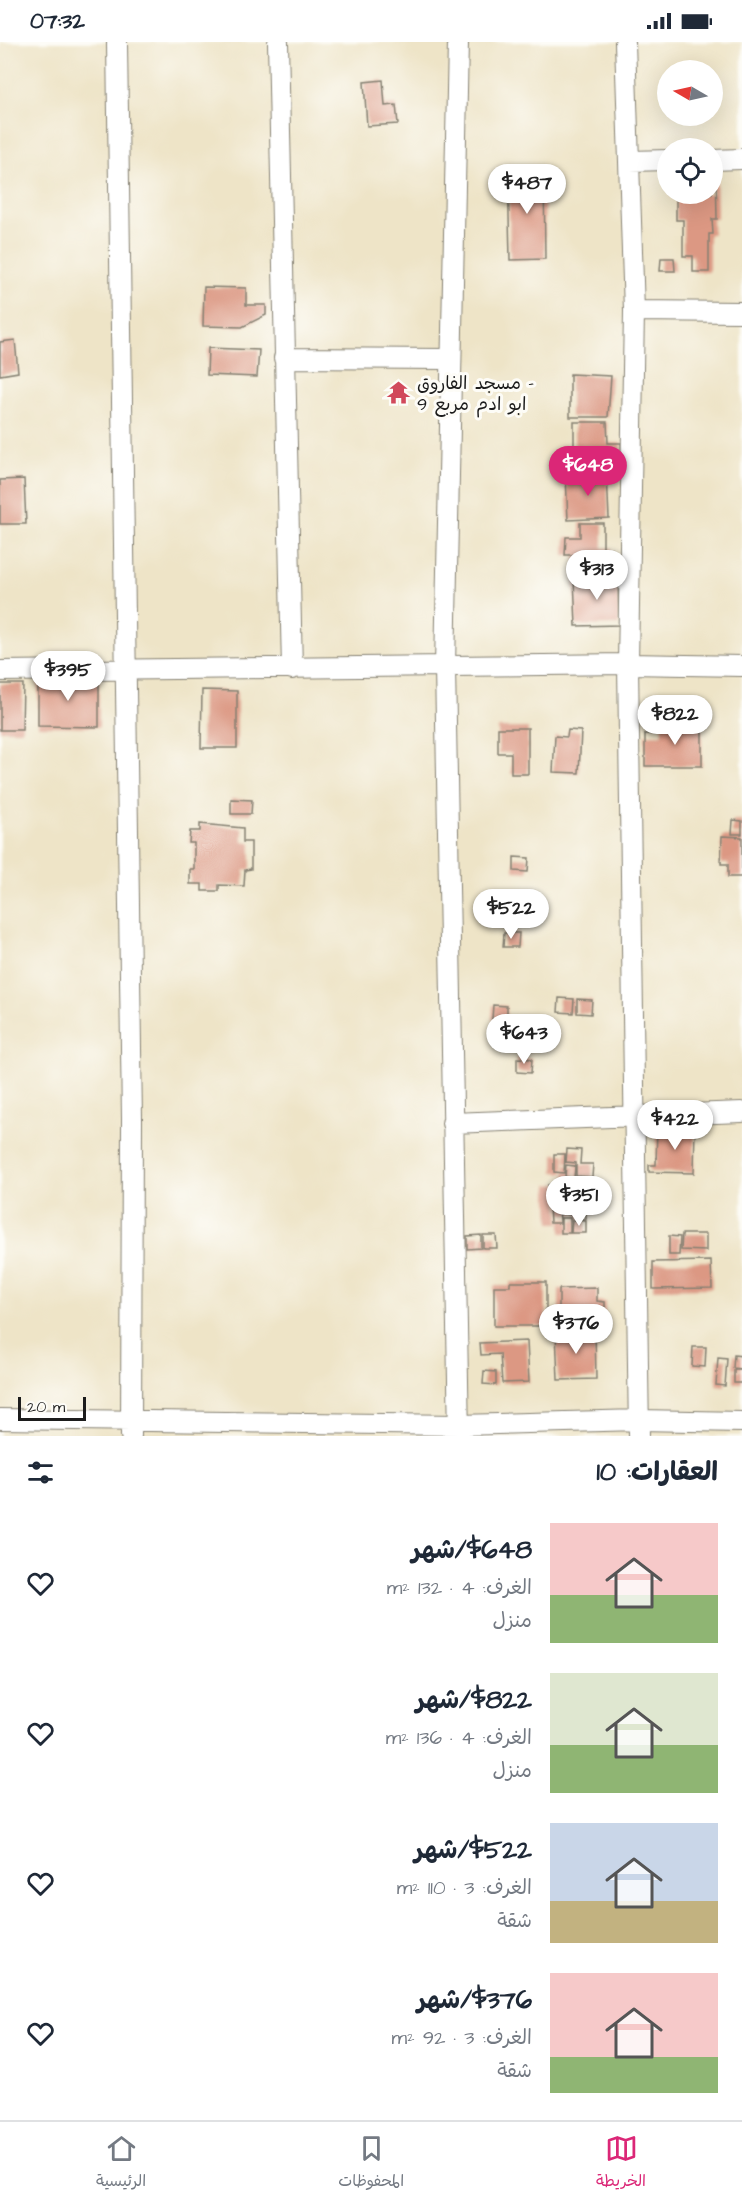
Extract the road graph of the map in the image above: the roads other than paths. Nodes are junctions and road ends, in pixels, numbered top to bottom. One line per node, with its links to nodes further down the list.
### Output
1 (117, 42): 18 (street)
2 (278, 42): 11 (street)
3 (458, 42): 12 (street)
4 (625, 42): 6 (street)
5 (742, 159): 8 (street)
6 (630, 160): 7 (street); 9 (street)
7 (657, 160)
8 (723, 160)
9 (634, 311): 10 (street); 13 (street)
10 (742, 312)
11 (284, 358): 12 (street); 16 (street)
12 (449, 359): 15 (street)
13 (628, 664): 14 (street); 15 (street); 20 (street)
14 (742, 666)
15 (445, 667): 16 (street); 21 (street)
16 (292, 669): 18 (street)
17 (0, 671): 18 (street)
18 (126, 672): 24 (street)
19 (742, 1112): 20 (street)
20 (633, 1118): 21 (street); 25 (street)
21 (452, 1123): 26 (street)
22 (0, 1419): 24 (street)
23 (742, 1422): 25 (street)
24 (131, 1428): 26 (street)
25 (639, 1428): 26 (street)
26 (459, 1431)

